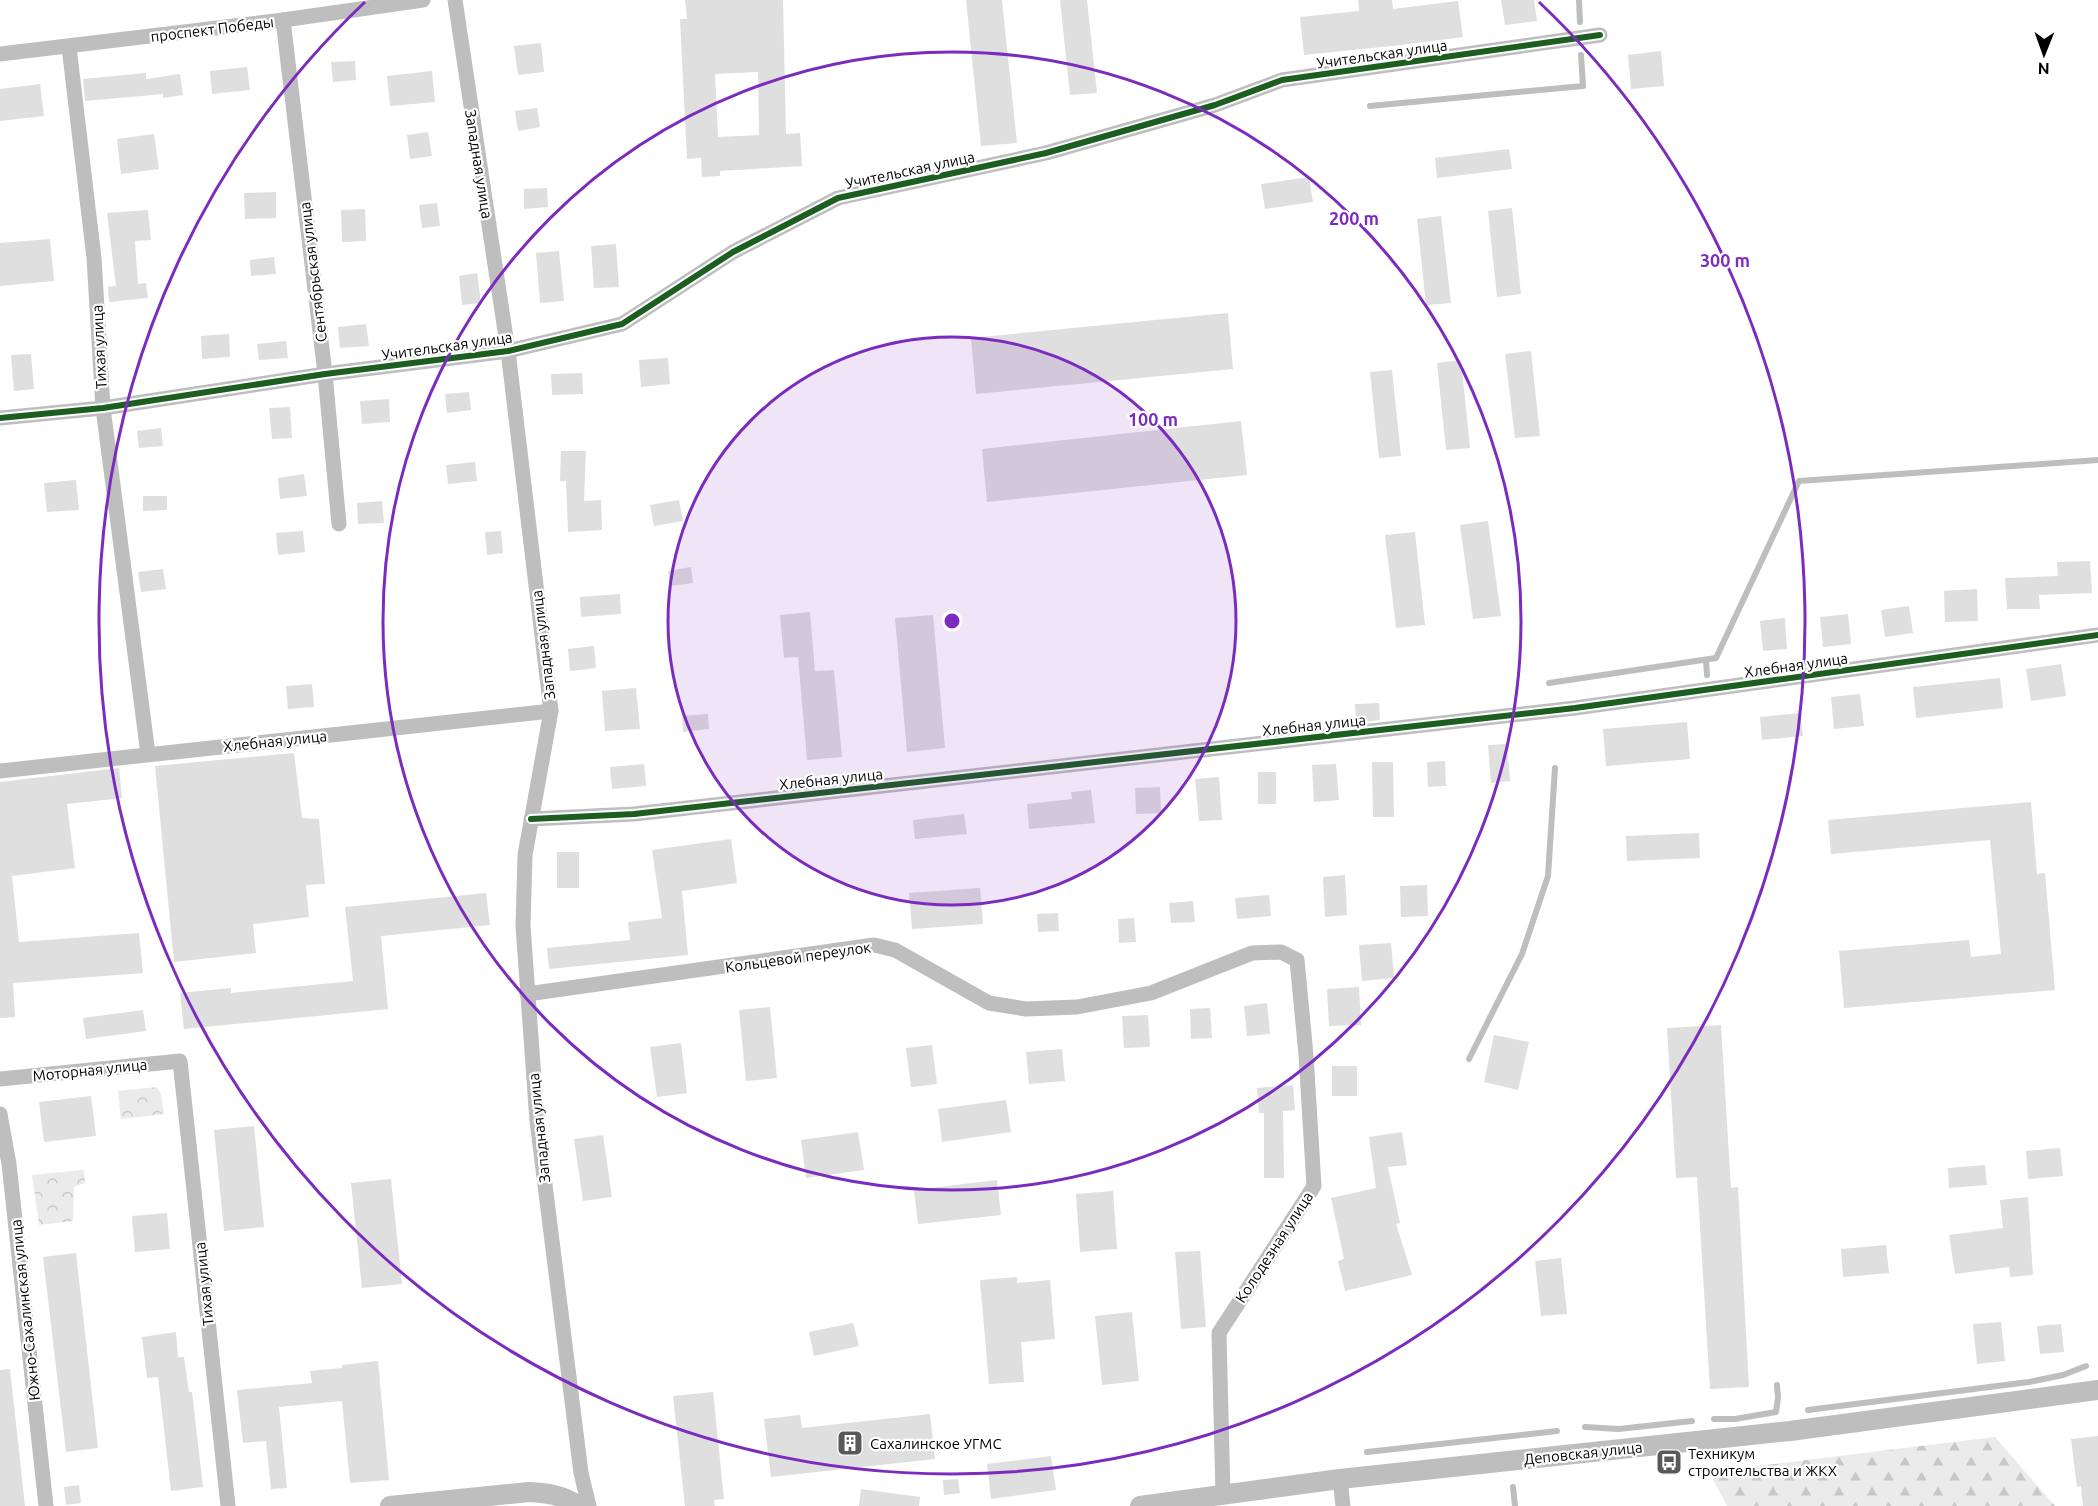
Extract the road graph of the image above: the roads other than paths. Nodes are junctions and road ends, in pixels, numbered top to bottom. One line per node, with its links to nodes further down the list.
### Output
1 (423, 0): 3 (street, проспект Победы)
2 (455, 0): 7 (street, Западная улица)
3 (283, 20): 5 (street, проспект Победы); 8 (street, Сентябрьская улица)
4 (1599, 35): 7 (street, Учительская улица)
5 (69, 47): 6 (street, проспект Победы); 9 (street, Тихая улица)
6 (0, 54)
7 (508, 351): 8 (street, Учительская улица); 13 (street, Западная улица)
8 (325, 374): 9 (street, Учительская улица); 11 (street, Сентябрьская улица)
9 (103, 408): 10 (street, Учительская улица); 14 (street, Тихая улица)
10 (0, 418)
11 (339, 524)
12 (2098, 635): 16 (street, Хлебная улица)
13 (551, 711): 14 (street, Хлебная улица); 16 (street, Западная улица)
14 (148, 754): 15 (street, Хлебная улица)
15 (0, 771)
16 (531, 819): 18 (street, Западная улица)
17 (1297, 960): 18 (street, Кольцевой переулок); 24 (street, Колодезная улица)
18 (527, 994): 29 (street, Западная улица)
19 (180, 1061): 20 (street, Моторная улица); 26 (street, Тихая улица)
20 (0, 1079)
21 (0, 1114): 25 (street, Южно-Сахалинская улица)
22 (2098, 1390): 23 (street, Деповская улица)
23 (1340, 1479): 24 (street, Деповская улица); 31 (street)
24 (1223, 1495): 30 (street, Деповская улица)
25 (46, 1506)
26 (228, 1506)
27 (390, 1506): 28 (street)
28 (579, 1506)
29 (589, 1506)
30 (1140, 1506)
31 (1343, 1506)

